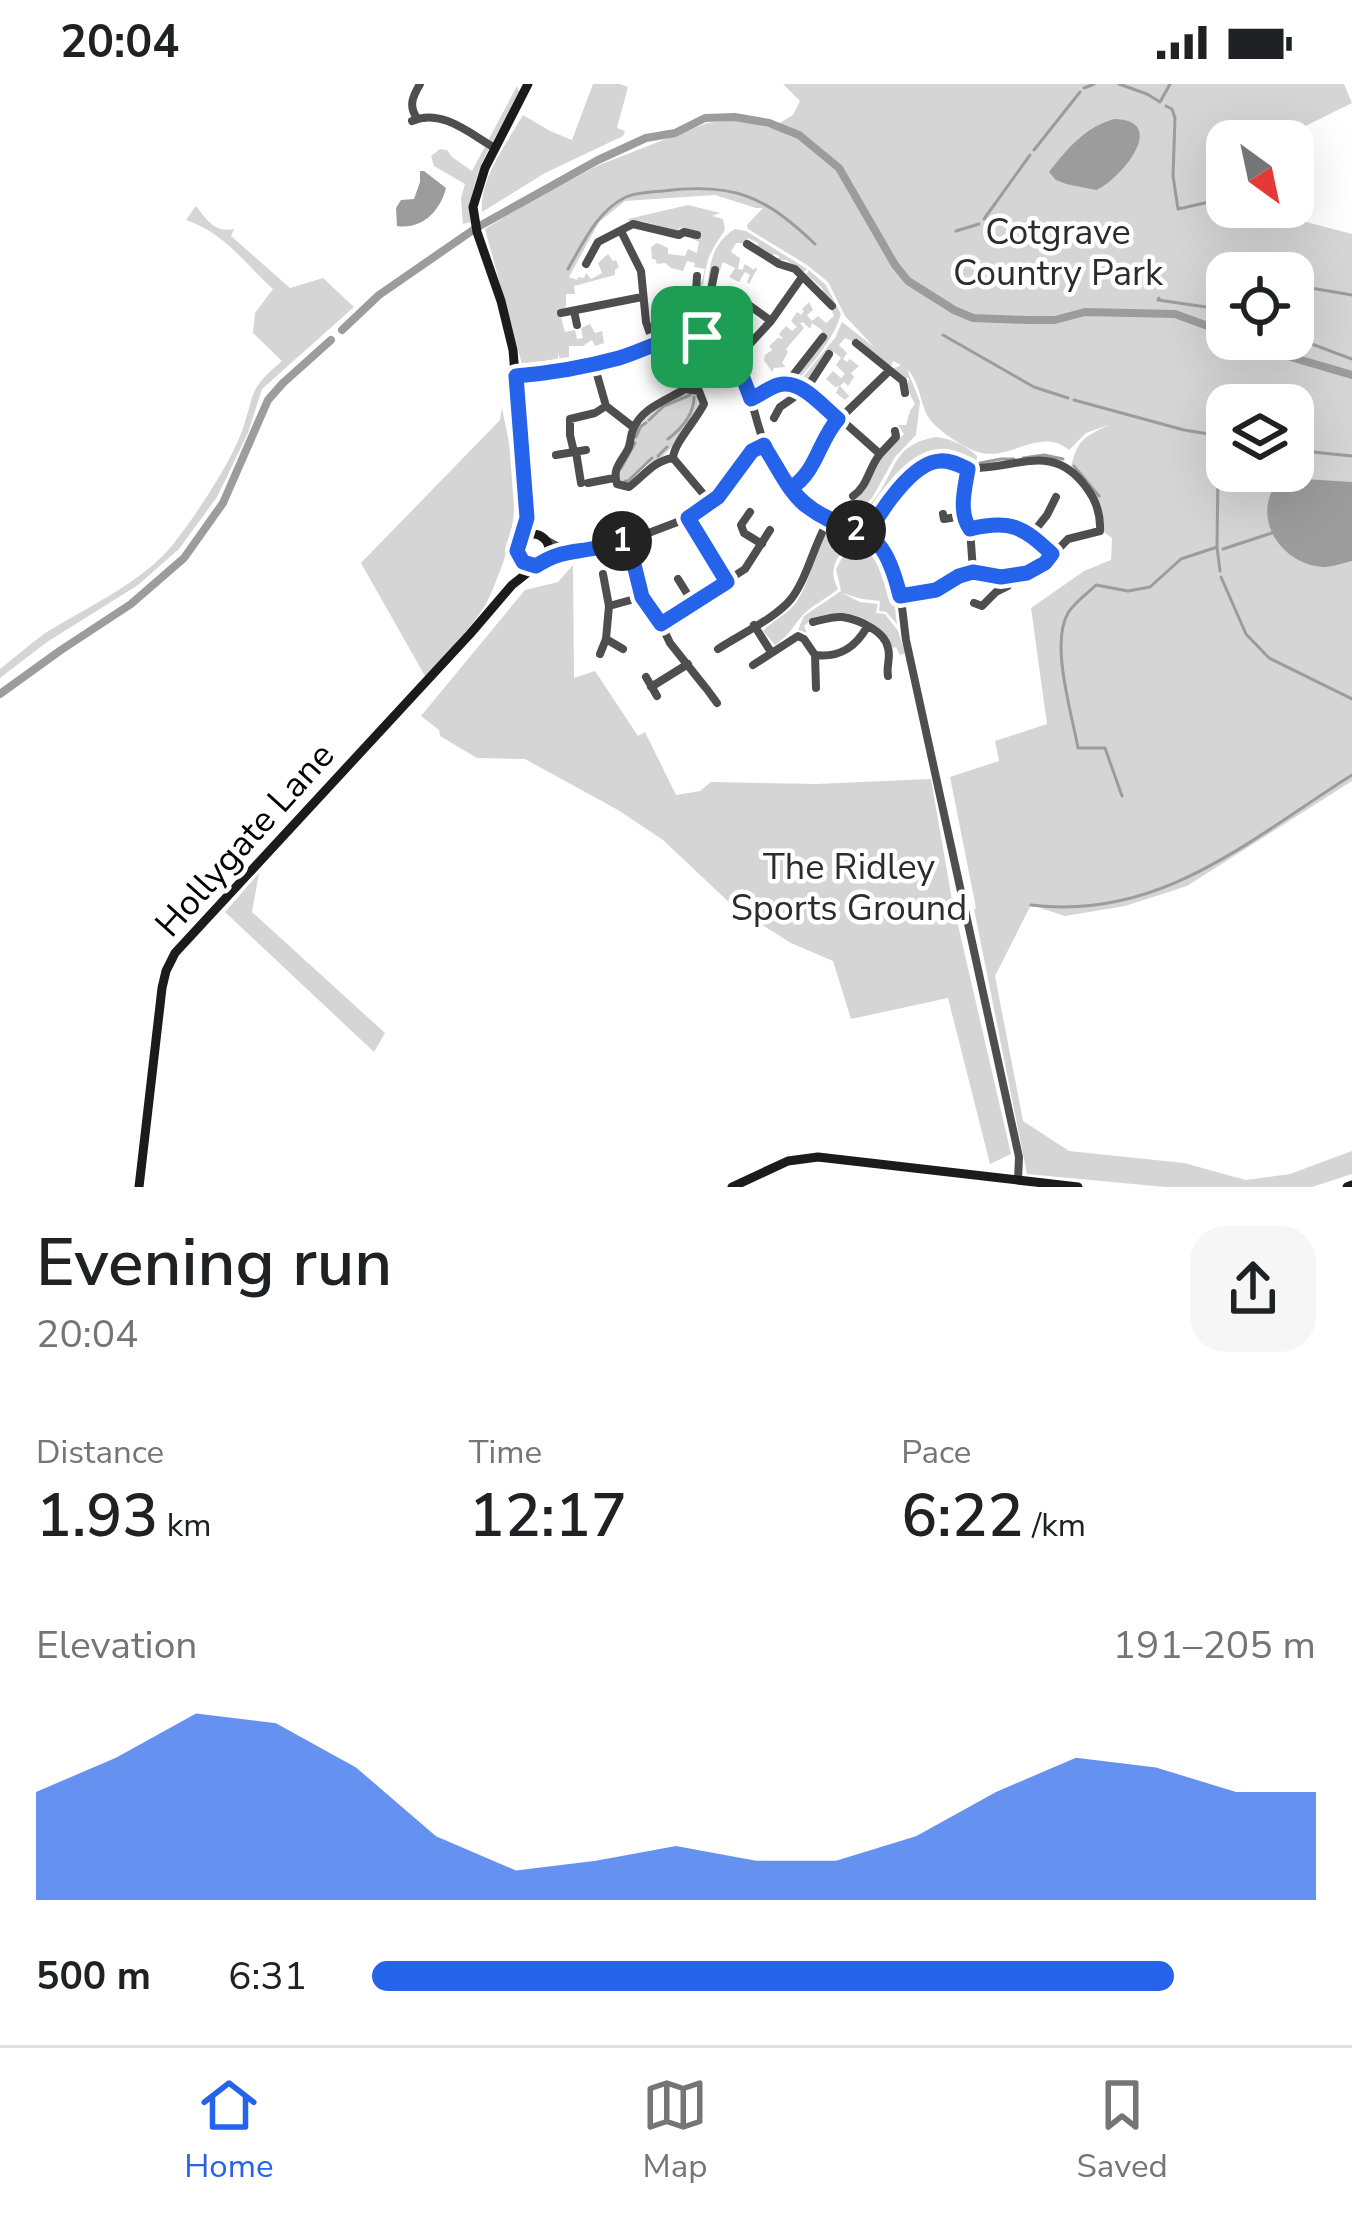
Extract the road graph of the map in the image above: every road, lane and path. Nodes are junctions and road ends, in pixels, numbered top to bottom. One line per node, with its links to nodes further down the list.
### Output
1 (420, 84): 3 (street)
2 (529, 84): 3 (street)
3 (496, 148): 27 (street)
4 (621, 231): 5 (street); 7 (street); 11 (street)
5 (697, 235)
6 (747, 244): 10 (street)
7 (586, 264)
8 (715, 270): 19 (street)
9 (697, 276): 18 (street)
10 (802, 277): 13 (street); 16 (street)
11 (642, 297): 14 (street); 22 (street)
12 (742, 300): 16 (street)
13 (832, 306)
14 (574, 311): 15 (street); 17 (street)
15 (561, 313)
16 (771, 321): 24 (street)
17 (578, 325)
18 (686, 336): 19 (street); 22 (street)
19 (702, 337): 24 (street)
20 (823, 337): 28 (street)
21 (856, 344): 26 (street)
22 (654, 345): 25 (street)
23 (829, 354): 29 (street)
24 (735, 360): 31 (street)
25 (595, 364): 27 (street); 32 (street)
26 (889, 371): 30 (street); 34 (street)
27 (516, 376): 53 (street)
28 (787, 384): 29 (street); 31 (street)
29 (802, 389): 33 (street); 34 (street)
30 (905, 393)
31 (751, 399): 37 (street)
32 (606, 406): 35 (street); 38 (street)
33 (774, 418)
34 (838, 419): 39 (street); 46 (street)
35 (633, 427): 41 (street); 43 (street)
36 (895, 431): 39 (street)
37 (764, 445): 46 (street); 49 (street)
38 (578, 451): 40 (street); 44 (street)
39 (880, 454): 47 (street)
40 (556, 455)
41 (673, 458): 43 (street); 49 (street)
42 (968, 469): 52 (street); 58 (street); 66 (street)
43 (614, 478): 44 (street)
44 (585, 483): 45 (street)
45 (565, 486)
46 (791, 488): 55 (street)
47 (853, 496)
48 (1056, 497): 59 (street)
49 (712, 503): 54 (street)
50 (749, 512): 63 (street)
51 (943, 514): 52 (street)
52 (963, 516): 56 (street)
53 (527, 518): 60 (street); 61 (street)
54 (688, 518): 62 (street); 73 (street)
55 (829, 519): 58 (street); 82 (street)
56 (970, 529): 59 (street); 69 (street)
57 (770, 530): 63 (street)
58 (868, 534): 75 (street)
59 (1031, 535): 66 (street)
60 (521, 538): 61 (street); 65 (street)
61 (542, 538): 64 (street); 67 (street)
62 (628, 540): 64 (street); 76 (street)
63 (762, 544): 73 (street)
64 (566, 551): 67 (street)
65 (517, 554): 68 (street); 74 (street)
66 (1052, 554): 71 (street)
67 (547, 558): 68 (street)
68 (536, 566): 74 (street, Hollygate Lane)
69 (973, 572): 71 (street); 75 (street)
70 (603, 574): 79 (street)
71 (1009, 577): 78 (street)
72 (678, 579): 77 (street)
73 (727, 582): 77 (street)
74 (512, 585): 97 (street, Hollygate Lane)
75 (900, 596): 96 (street)
76 (642, 597): 79 (street); 81 (street)
77 (693, 603): 81 (street)
78 (974, 603)
79 (609, 605): 84 (street)
80 (813, 622): 83 (street)
81 (661, 624): 90 (street)
82 (754, 626): 86 (street); 87 (street)
83 (869, 628): 89 (street); 92 (street)
84 (606, 639): 85 (street); 88 (street)
85 (623, 649)
86 (718, 649)
87 (771, 652): 89 (street); 91 (street)
88 (600, 654)
89 (815, 655): 94 (street)
90 (688, 664): 93 (street); 95 (street)
91 (753, 664)
92 (888, 676)
93 (646, 677)
94 (816, 688)
95 (717, 703)
96 (1018, 1180): 98 (street); 99 (street)
97 (140, 1187)
98 (732, 1187)
99 (1078, 1187)

